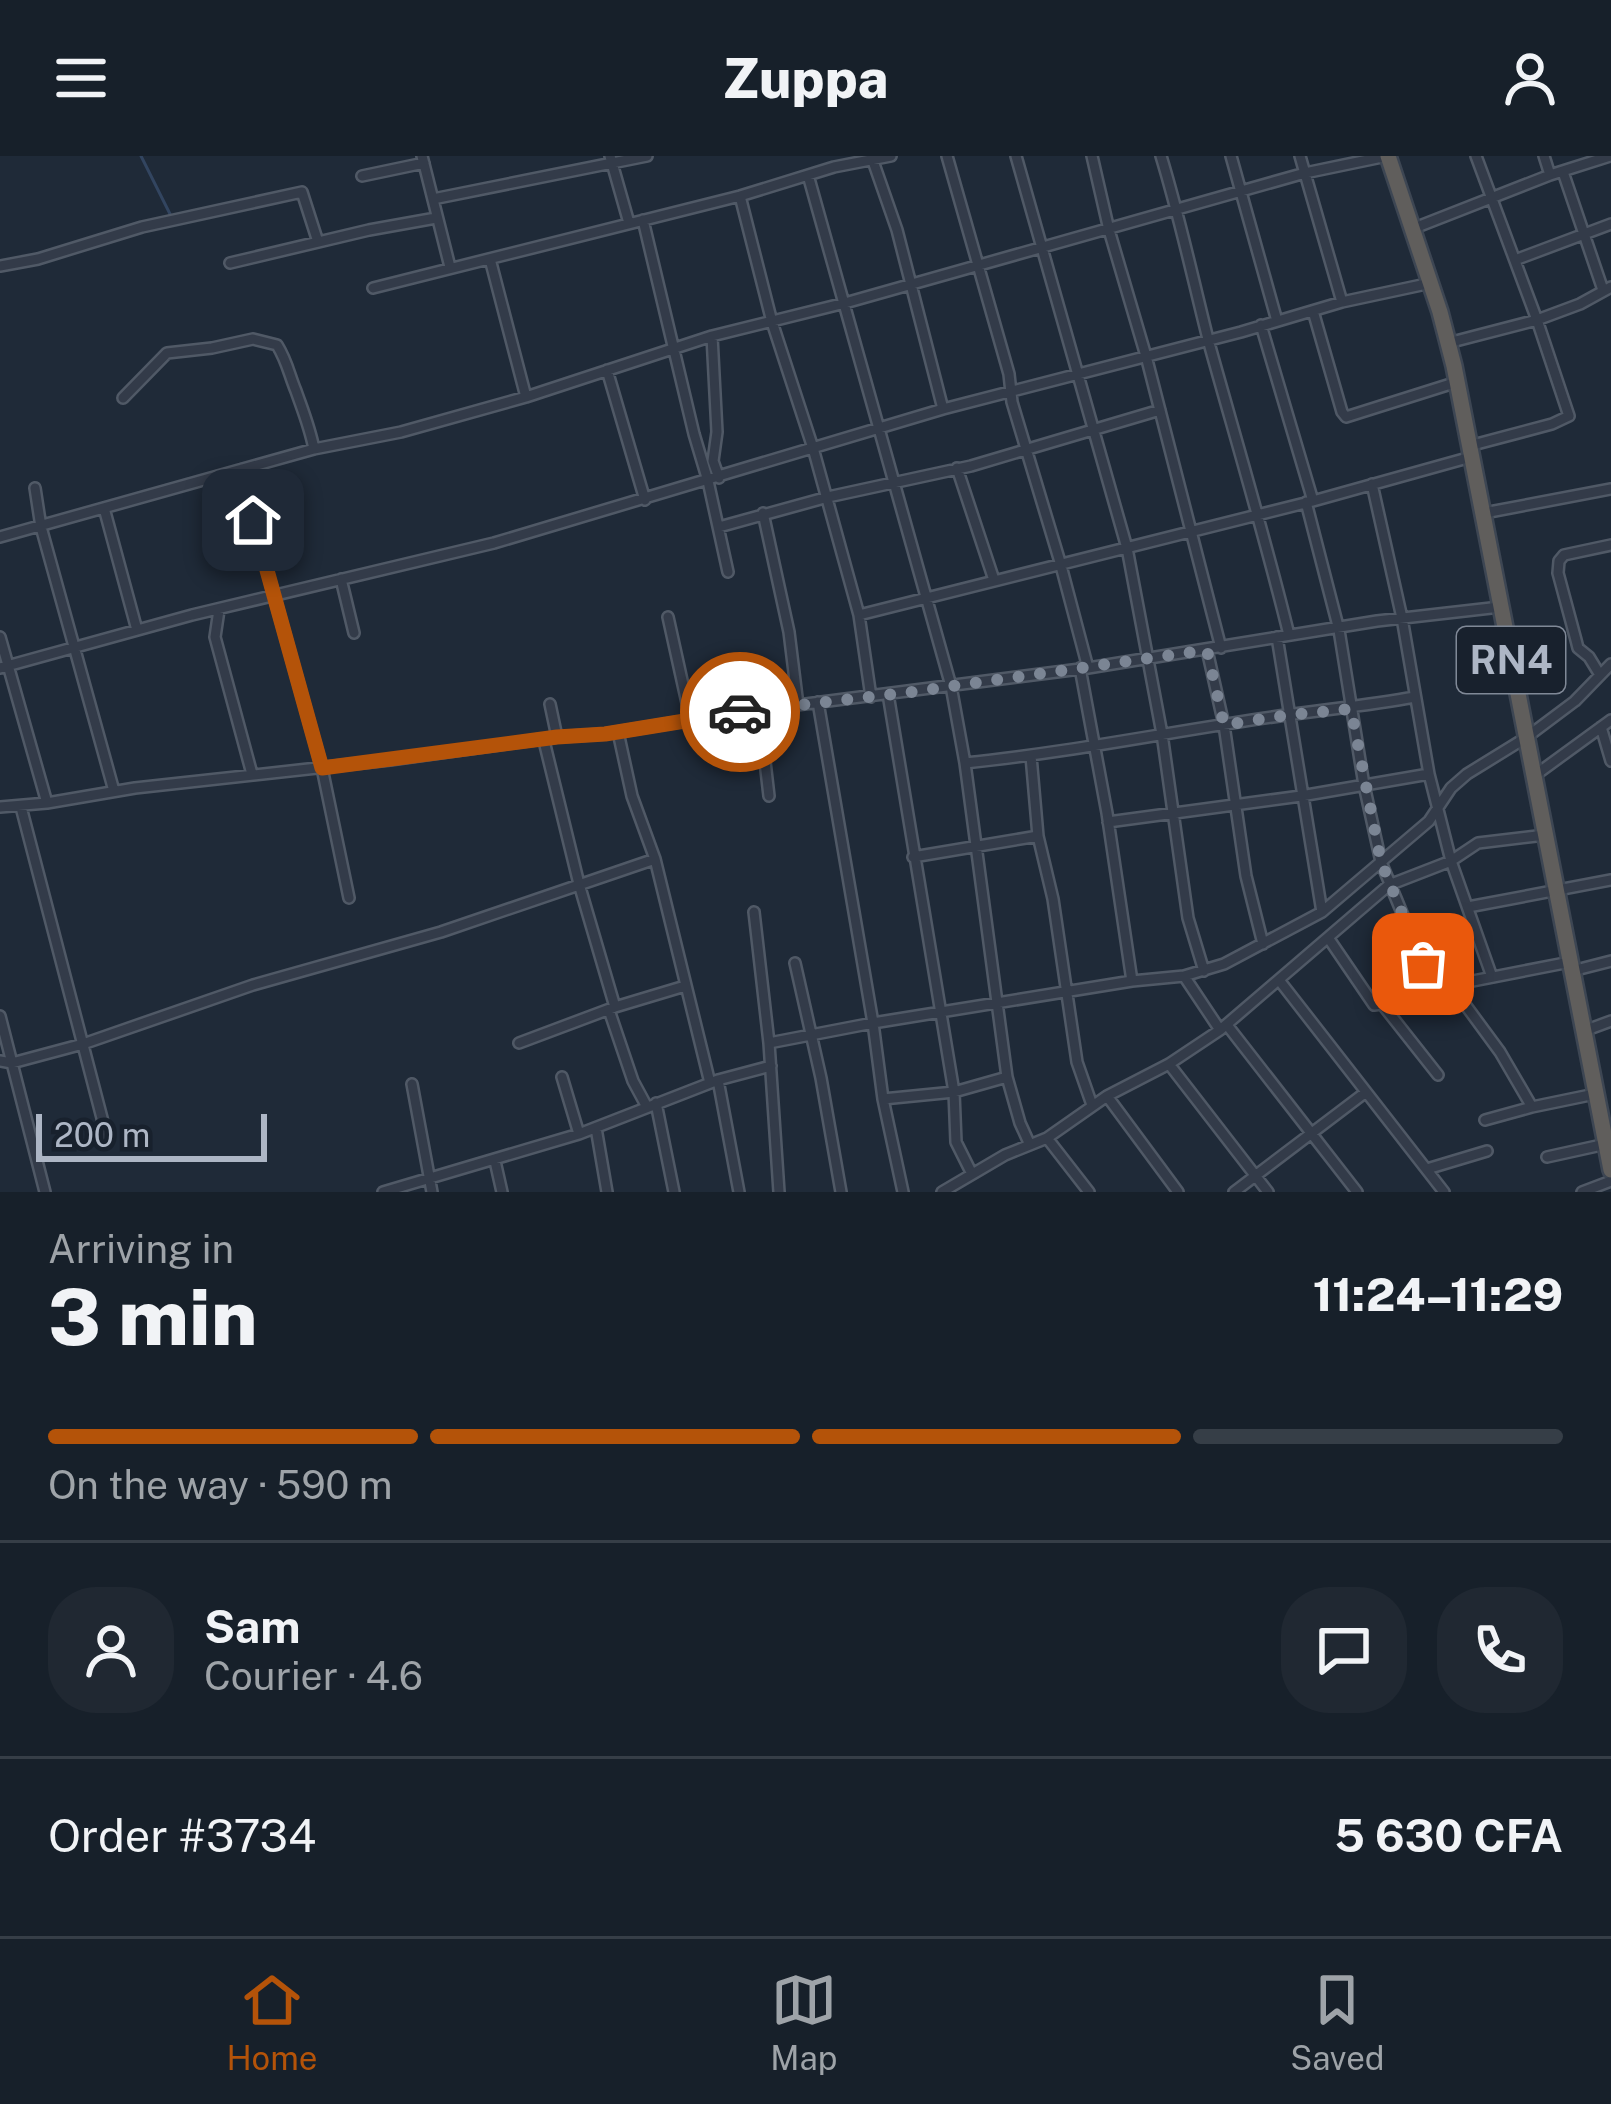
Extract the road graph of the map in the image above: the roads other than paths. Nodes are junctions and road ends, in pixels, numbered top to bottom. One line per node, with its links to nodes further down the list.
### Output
1 (647, 156): 14 (street)
2 (891, 156): 15 (street)
3 (947, 156): 39 (street)
4 (1016, 156): 35 (street)
5 (1092, 156): 31 (street)
6 (1161, 156): 26 (street)
7 (1231, 156): 22 (street)
8 (1300, 156): 18 (street)
9 (1387, 156): 18 (street); 32 (highway, RN4)
10 (1476, 156): 25 (street)
11 (1544, 156): 20 (street)
12 (1610, 156): 16 (street)
13 (423, 159): 21 (street); 24 (street)
14 (611, 159): 24 (street); 29 (street)
15 (869, 160): 19 (street); 42 (street)
16 (1586, 160): 17 (street)
17 (1563, 172): 20 (street); 33 (street)
18 (1305, 173): 22 (street); 46 (street)
19 (808, 175): 23 (street); 47 (street)
20 (1550, 175): 25 (street)
21 (362, 176)
22 (1240, 192): 26 (street); 50 (street)
23 (740, 196): 28 (street); 51 (street)
24 (433, 199): 27 (street)
25 (1492, 200): 32 (street); 37 (street)
26 (1178, 208): 31 (street); 54 (street)
27 (436, 218): 34 (street); 41 (street)
28 (643, 220): 29 (street); 56 (street)
29 (629, 224): 36 (street)
30 (1611, 224): 33 (street)
31 (1109, 230): 35 (street); 57 (street)
32 (1412, 230): 43 (highway, RN4)
33 (1585, 233): 37 (street); 45 (street)
34 (318, 242): 38 (street); 40 (street)
35 (1042, 246): 39 (street); 59 (street)
36 (490, 259): 41 (street); 62 (street)
37 (1515, 260): 49 (street)
38 (230, 263)
39 (977, 264): 42 (street); 61 (street)
40 (0, 266)
41 (450, 267): 44 (street)
42 (912, 284): 47 (street); 64 (street)
43 (1431, 284): 46 (street); 55 (highway, RN4)
44 (373, 288)
45 (1609, 289): 49 (street)
46 (1342, 302): 48 (street)
47 (845, 303): 51 (street); 66 (street)
48 (1313, 311): 50 (street); 60 (street)
49 (1537, 320): 55 (street); 71 (street)
50 (1277, 321): 52 (street)
51 (772, 322): 53 (street); 68 (street)
52 (1261, 326): 54 (street); 81 (street)
53 (712, 336): 56 (street); 74 (street)
54 (1209, 340): 57 (street); 84 (street)
55 (1448, 343): 60 (highway, RN4)
56 (673, 349): 58 (street); 74 (street)
57 (1145, 356): 59 (street); 65 (street)
58 (607, 370): 62 (street); 80 (street)
59 (1077, 374): 61 (street); 67 (street)
60 (1457, 382): 71 (highway, RN4)
61 (1011, 393): 64 (street); 69 (street)
62 (526, 397): 70 (street)
63 (123, 398): 70 (street)
64 (943, 409): 66 (street)
65 (1160, 410): 67 (street); 88 (street)
66 (878, 430): 68 (street); 75 (street)
67 (1092, 431): 69 (street); 91 (street)
68 (813, 448): 74 (street); 79 (street)
69 (1025, 448): 72 (street); 92 (street)
70 (314, 449): 73 (street)
71 (1470, 452): 76 (street); 85 (highway, RN4)
72 (957, 468): 75 (street); 95 (street)
73 (242, 469): 82 (street); 96 (street)
74 (714, 479): 80 (street); 87 (street)
75 (895, 481): 79 (street); 97 (street)
76 (1372, 484): 81 (street); 102 (street)
77 (35, 488): 86 (street)
78 (1611, 489): 85 (street)
79 (828, 497): 83 (street); 100 (street)
80 (645, 500): 94 (street)
81 (1309, 501): 84 (street); 104 (street)
82 (104, 508): 86 (street); 103 (street)
83 (763, 513): 87 (street); 122 (street)
84 (1258, 513): 88 (street); 106 (street)
85 (1484, 514): 98 (highway, RN4)
86 (41, 527): 89 (street); 109 (street)
87 (718, 527): 93 (street)
88 (1191, 530): 91 (street); 108 (street)
89 (0, 537)
90 (1611, 545): 115 (street)
91 (1127, 548): 92 (street); 111 (street)
92 (1060, 562): 95 (street); 114 (street)
93 (728, 572)
94 (341, 579): 96 (street); 105 (street)
95 (994, 580): 97 (street)
96 (275, 596): 99 (street); 139 (street)
97 (925, 600): 100 (street); 116 (street)
98 (1500, 607): 102 (street); 133 (highway, RN4)
99 (220, 610): 103 (street); 140 (street)
100 (859, 615): 118 (street)
101 (668, 616): 127 (street)
102 (1402, 618): 104 (street); 119 (street)
103 (137, 630): 109 (street)
104 (1339, 630): 106 (street); 123 (street)
105 (354, 633)
106 (1283, 636): 108 (street); 125 (street)
107 (0, 637): 113 (street)
108 (1221, 648): 110 (street)
109 (73, 649): 113 (street); 144 (street)
110 (1207, 650): 111 (street); 128 (street)
111 (1148, 657): 114 (street); 131 (street)
112 (1611, 664): 115 (street)
113 (4, 666): 147 (street)
114 (1084, 668): 116 (street); 135 (street)
115 (1600, 675): 133 (street)
116 (951, 686): 117 (street); 138 (street)
117 (888, 694): 118 (street); 157 (street)
118 (871, 697): 120 (street)
119 (1415, 698): 123 (street); 141 (street)
120 (818, 702): 122 (street); 189 (street)
121 (550, 704): 132 (street)
122 (798, 705): 124 (street)
123 (1351, 709): 125 (street); 143 (street)
124 (759, 710): 127 (street); 145 (street)
125 (1288, 715): 128 (street); 146 (street)
126 (1611, 719): 129 (street)
127 (691, 721): 130 (street)
128 (1224, 725): 131 (street); 148 (street)
129 (1601, 727): 137 (street); 142 (street)
130 (618, 732): 132 (street); 158 (street)
131 (1162, 734): 135 (street); 152 (street)
132 (557, 737): 134 (street)
133 (1527, 737): 142 (highway, RN4); 150 (street)
134 (544, 741): 139 (street); 162 (street)
135 (1094, 746): 136 (street); 153 (street)
136 (1031, 756): 138 (street); 155 (street)
137 (1611, 761)
138 (965, 763): 156 (street)
139 (322, 768): 140 (street); 165 (street)
140 (252, 774): 144 (street)
141 (1429, 774): 143 (street); 150 (street)
142 (1534, 776): 154 (highway, RN4)
143 (1364, 784): 146 (street); 160 (street)
144 (114, 791): 147 (street)
145 (769, 796)
146 (1301, 796): 148 (street); 168 (street)
147 (46, 803): 149 (street)
148 (1237, 804): 152 (street); 170 (street)
149 (21, 806): 151 (street); 195 (street)
150 (1438, 806): 159 (street); 160 (street)
151 (0, 807)
152 (1173, 812): 153 (street); 174 (street)
153 (1108, 822): 178 (street)
154 (1545, 835): 159 (street); 164 (highway, RN4)
155 (1038, 836): 156 (street); 182 (street)
156 (975, 846): 157 (street); 183 (street)
157 (913, 857): 186 (street)
158 (655, 859): 162 (street); 180 (street)
159 (1451, 861): 163 (street); 166 (street)
160 (1381, 862): 163 (street); 168 (street)
161 (1611, 880): 164 (street)
162 (578, 884): 185 (street); 195 (street)
163 (1389, 885): 169 (street); 181 (street)
164 (1557, 892): 166 (street); 173 (highway, RN4)
165 (349, 898)
166 (1468, 907): 176 (street)
167 (754, 912): 194 (street)
168 (1322, 912): 170 (street)
169 (1329, 939): 177 (street); 184 (street)
170 (1263, 944): 174 (street)
171 (1611, 961): 173 (street)
172 (795, 962): 192 (street)
173 (1571, 966): 176 (street); 191 (highway, RN4)
174 (1204, 970): 175 (street)
175 (1184, 976): 178 (street); 190 (street)
176 (1492, 977): 179 (street)
177 (1279, 980): 190 (street); 205 (street)
178 (1132, 981): 182 (street)
179 (1450, 985): 181 (street); 211 (street)
180 (685, 986): 185 (street); 202 (street)
181 (1433, 988): 184 (street)
182 (1069, 994): 183 (street); 210 (street)
183 (998, 1003): 186 (street); 201 (street)
184 (1382, 1004): 199 (street)
185 (612, 1008): 193 (street); 209 (street)
186 (941, 1013): 189 (street); 204 (street)
187 (0, 1016): 196 (street)
188 (1611, 1021): 191 (street)
189 (873, 1023): 192 (street); 207 (street)
190 (1224, 1027): 197 (street); 215 (street)
191 (1584, 1031): 208 (highway, RN4)
192 (812, 1036): 194 (street); 237 (street)
193 (519, 1042)
194 (769, 1043): 198 (street)
195 (83, 1044): 196 (street); 217 (street)
196 (6, 1062): 229 (street)
197 (1169, 1064): 206 (street); 226 (street)
198 (771, 1066): 202 (street); 236 (street)
199 (1438, 1075)
200 (562, 1077): 214 (street)
201 (1007, 1077): 204 (street); 219 (street)
202 (714, 1081): 209 (street); 235 (street)
203 (412, 1084): 227 (street)
204 (954, 1092): 207 (street); 225 (street)
205 (1366, 1092): 215 (street); 223 (street)
206 (1107, 1096): 210 (street); 241 (street)
207 (883, 1099): 238 (street)
208 (1601, 1102): 211 (street); 218 (highway, RN4)
209 (652, 1105): 213 (street); 234 (street)
210 (1092, 1106): 216 (street)
211 (1532, 1107): 212 (street)
212 (1485, 1120)
213 (596, 1128): 214 (street); 233 (street)
214 (579, 1134): 222 (street)
215 (1313, 1134): 226 (street); 244 (street)
216 (1047, 1138): 219 (street); 240 (street)
217 (108, 1141)
218 (1606, 1144): 221 (street); 224 (highway, RN4)
219 (1030, 1145): 225 (street)
220 (1486, 1151): 223 (street)
221 (1547, 1156)
222 (495, 1161): 227 (street); 232 (street)
223 (1427, 1169): 245 (street)
224 (1611, 1170)
225 (972, 1174): 239 (street)
226 (1256, 1176): 242 (street); 243 (street)
227 (429, 1179): 230 (street); 231 (street)
228 (1611, 1181): 246 (street)
229 (45, 1192)
230 (382, 1192)
231 (432, 1192)
232 (502, 1192)
233 (607, 1192)
234 (674, 1192)
235 (739, 1192)
236 (779, 1192)
237 (841, 1192)
238 (903, 1192)
239 (942, 1192)
240 (1089, 1192)
241 (1178, 1192)
242 (1234, 1192)
243 (1268, 1192)
244 (1357, 1192)
245 (1444, 1192)
246 (1582, 1192)

